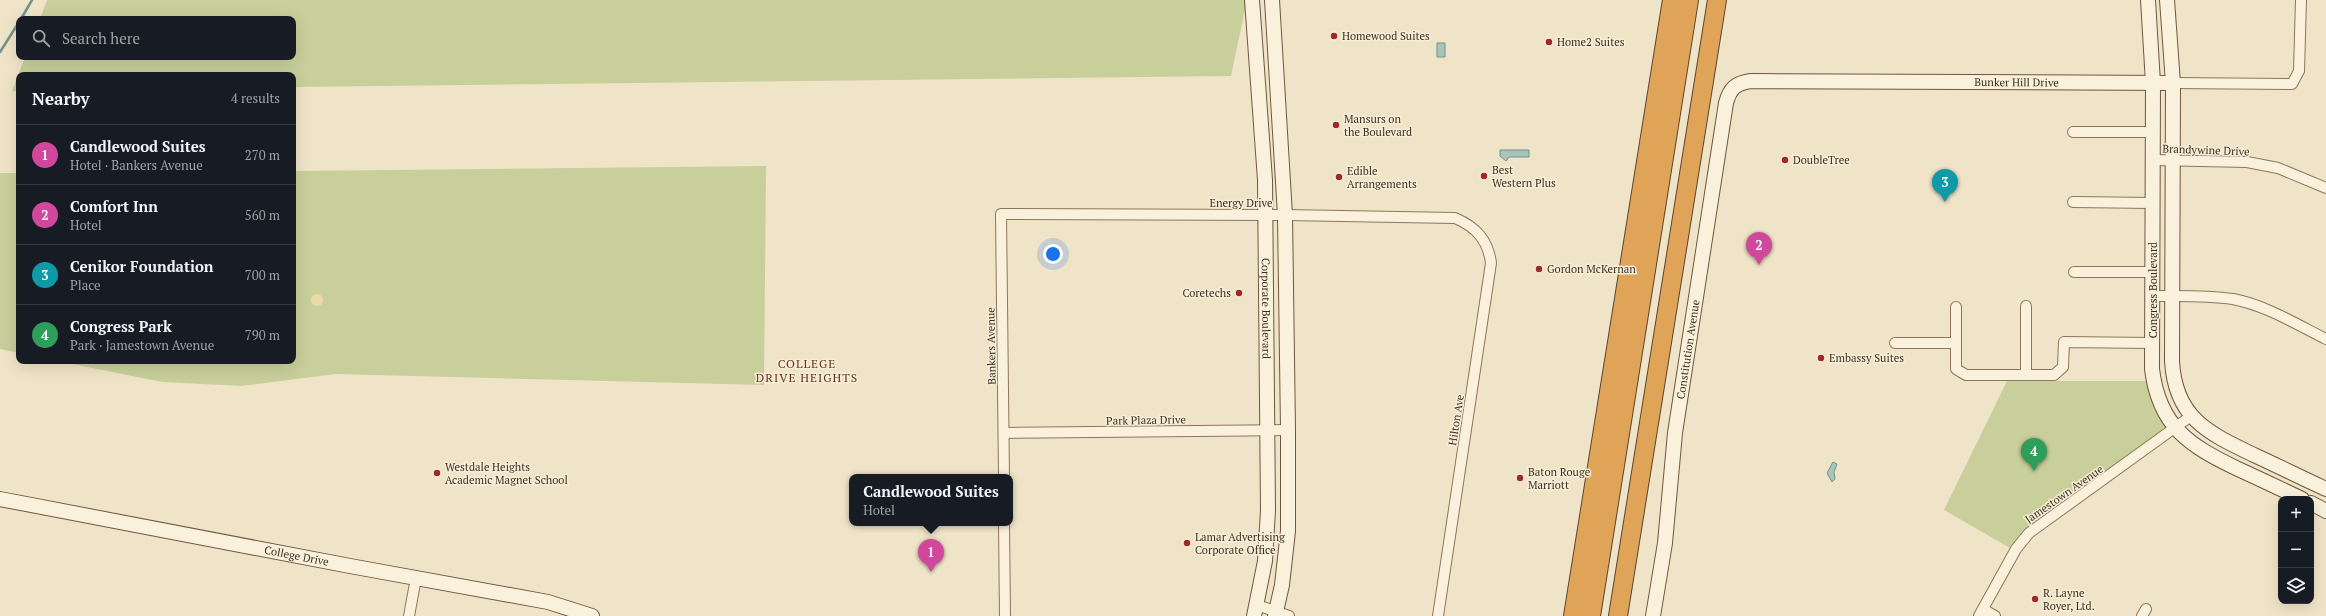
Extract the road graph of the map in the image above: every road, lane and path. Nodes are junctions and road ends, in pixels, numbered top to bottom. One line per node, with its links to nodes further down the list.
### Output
1 (1252, 0): 20 (street, Corporate Boulevard)
2 (1272, 0): 21 (street, Corporate Boulevard)
3 (1672, 0): 58 (highway)
4 (1689, 0): 59 (highway)
5 (1717, 0): 60 (highway)
6 (2148, 0): 9 (street, Congress Boulevard)
7 (2167, 0): 10 (street, Congress Boulevard)
8 (2301, 0): 10 (street, Bunker Hill Drive)
9 (2153, 83): 10 (street, Bunker Hill Drive); 11 (street, Bunker Hill Drive); 13 (street, Congress Boulevard)
10 (2173, 83): 15 (street, Congress Boulevard)
11 (1735, 86): 61 (street, Constitution Avenue)
12 (2073, 132): 13 (street)
13 (2153, 132): 14 (street, Congress Boulevard)
14 (2153, 160): 15 (street, Brandywine Drive); 18 (street, Congress Boulevard)
15 (2173, 160): 16 (street, Brandywine Drive); 26 (street, Congress Boulevard)
16 (2326, 188)
17 (2073, 202): 18 (street)
18 (2153, 202): 24 (street, Congress Boulevard)
19 (1001, 214): 20 (street, Energy Drive); 40 (street, Bankers Avenue)
20 (1266, 215): 21 (street, Energy Drive); 29 (street, Corporate Boulevard)
21 (1285, 215): 22 (street, Energy Drive); 31 (street, Corporate Boulevard)
22 (1477, 231): 57 (street, Hilton Ave)
23 (2074, 272): 24 (street)
24 (2153, 272): 25 (street, Congress Boulevard)
25 (2152, 296): 26 (street); 34 (street, Congress Boulevard)
26 (2173, 296): 30 (street); 36 (street, Congress Boulevard)
27 (2026, 306): 35 (street)
28 (1956, 307): 33 (street)
29 (1267, 324): 31 (street); 38 (street, Corporate Boulevard)
30 (2326, 339)
31 (1287, 342): 39 (street, Corporate Boulevard)
32 (1895, 343): 33 (street)
33 (1956, 343): 35 (street)
34 (2152, 343): 35 (street); 37 (street, Congress Boulevard)
35 (2026, 375)
36 (2191, 416): 37 (street, Jamestown Avenue); 42 (street, Congress Boulevard)
37 (2175, 429): 43 (street, Congress Boulevard); 52 (street, Jamestown Avenue)
38 (1267, 430): 39 (street, Park Plaza Drive); 40 (street, Park Plaza Drive); 48 (street, Corporate Boulevard)
39 (1288, 430): 50 (street, Corporate Boulevard)
40 (1004, 433): 41 (street, Bankers Avenue)
41 (1004, 474)
42 (2326, 489)
43 (2296, 496)
44 (0, 499): 49 (street, College Drive)
45 (2314, 505): 46 (street)
46 (2326, 511)
47 (1004, 526): 56 (street)
48 (1265, 561): 50 (street); 51 (street, Corporate Boulevard)
49 (416, 578): 54 (street); 55 (street, College Drive)
50 (1282, 585): 53 (street, Corporate Boulevard)
51 (1256, 610): 53 (street)
52 (1981, 612): 62 (street)
53 (1280, 615)
54 (409, 616)
55 (592, 616)
56 (1004, 616)
57 (1438, 616)
58 (1573, 616)
59 (1591, 616)
60 (1618, 616)
61 (1653, 616)
62 (1995, 616)

